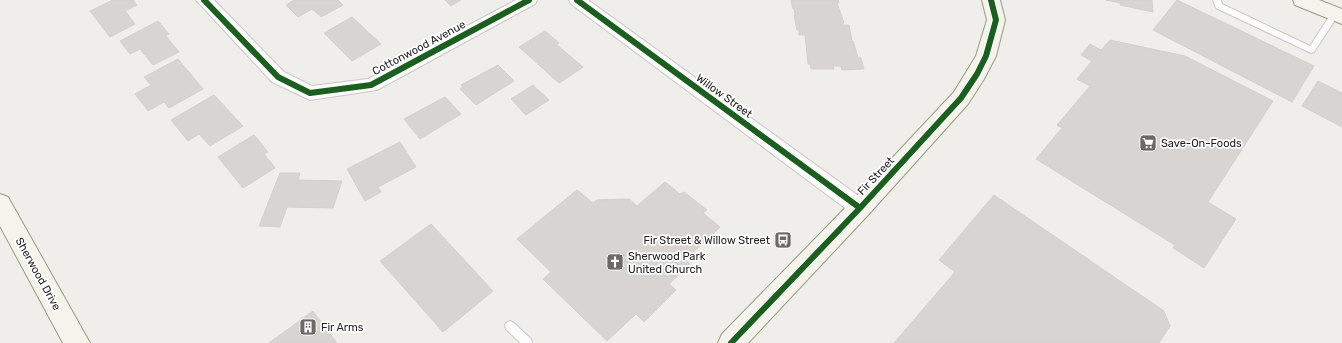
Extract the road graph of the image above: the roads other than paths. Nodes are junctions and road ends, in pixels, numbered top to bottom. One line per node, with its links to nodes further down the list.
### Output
1 (204, 0): 2 (street, Cottonwood Avenue)
2 (529, 0)
3 (577, 0): 9 (street, Willow Street)
4 (991, 0): 9 (street, Fir Street)
5 (1217, 0): 7 (lane)
6 (1302, 0): 7 (street)
7 (1338, 16)
8 (0, 204): 11 (street, Sherwood Drive)
9 (860, 208): 13 (street, Fir Street)
10 (510, 326): 12 (lane)
11 (77, 343)
12 (527, 343)
13 (731, 343)

